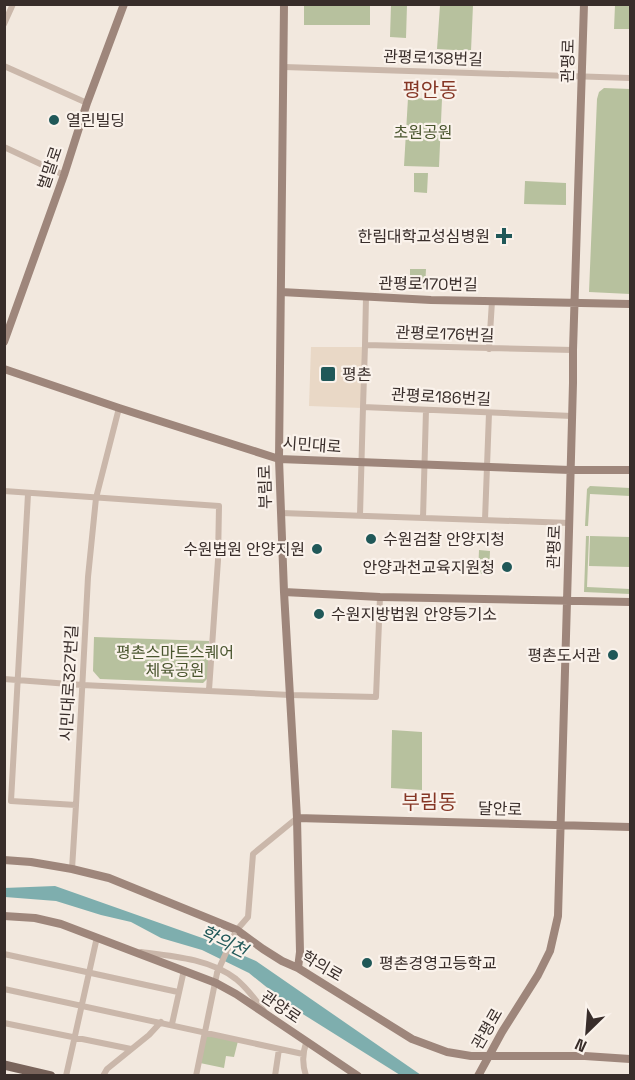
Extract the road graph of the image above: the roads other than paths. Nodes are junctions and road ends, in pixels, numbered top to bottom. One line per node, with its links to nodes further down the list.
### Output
1 (13, 4): 5 (street)
2 (124, 4): 10 (street, 벌말로)
3 (284, 4): 7 (street, 부림로)
4 (584, 4): 8 (street, 관평로)
5 (4, 24)
6 (4, 66): 10 (street)
7 (284, 68): 8 (street, 관평로138번길); 13 (street, 부림로)
8 (582, 76): 9 (street, 관평로138번길); 16 (street, 관평로)
9 (630, 78)
10 (87, 103): 12 (street, 벌말로)
11 (4, 147): 12 (street)
12 (64, 175): 18 (street, 벌말로)
13 (281, 292): 14 (street, 관평로170번길); 28 (street, 부림로)
14 (366, 297): 15 (street, 관평로170번길); 19 (street)
15 (492, 301): 16 (street, 관평로170번길); 20 (street)
16 (575, 303): 17 (street, 관평로170번길); 21 (street, 관평로)
17 (630, 304)
18 (4, 342)
19 (365, 345): 20 (street, 관평로176번길); 23 (street)
20 (489, 349): 21 (street, 관평로176번길)
21 (573, 350): 27 (street, 관평로)
22 (4, 369): 24 (street, 시민대로)
23 (363, 407): 25 (street, 관평로186번길); 29 (street)
24 (119, 408): 28 (street, 시민대로); 36 (street, 시민대로327번길)
25 (426, 410): 26 (street, 관평로186번길); 30 (street)
26 (489, 413): 27 (street, 관평로186번길); 31 (street)
27 (572, 416): 32 (street, 관평로)
28 (279, 459): 29 (street, 시민대로); 37 (street, 부림로)
29 (361, 463): 30 (street, 시민대로); 38 (street)
30 (425, 465): 31 (street, 시민대로); 39 (street)
31 (487, 467): 32 (street, 시민대로); 40 (street)
32 (570, 470): 33 (street, 시민대로); 41 (street, 관평로)
33 (630, 470)
34 (4, 491): 35 (street)
35 (28, 494): 36 (street); 47 (street)
36 (96, 498): 48 (street, 시민대로327번길); 49 (street)
37 (281, 513): 38 (street); 42 (street, 부림로)
38 (360, 515): 39 (street)
39 (423, 518): 40 (street)
40 (485, 520): 41 (street)
41 (570, 523): 44 (street, 관평로)
42 (284, 592): 43 (street); 50 (street, 부림로)
43 (380, 597): 44 (street); 50 (street)
44 (567, 601): 45 (street); 53 (street, 관평로)
45 (630, 602)
46 (4, 679): 47 (street)
47 (18, 681): 48 (street); 51 (street)
48 (82, 685): 49 (street); 51 (street, 시민대로327번길)
49 (209, 690): 50 (street)
50 (290, 695): 52 (street, 부림로)
51 (76, 805): 56 (street, 시민대로327번길)
52 (297, 818): 53 (street, 달안로); 58 (street); 62 (street, 부림로)
53 (561, 826): 54 (street, 달안로); 79 (street, 관평로)
54 (630, 827)
55 (4, 860): 56 (street, 학의로)
56 (72, 869): 58 (street, 학의로)
57 (4, 916): 59 (street, 관양로)
58 (235, 933): 62 (street, 학의로); 65 (street, bridge)
59 (97, 937): 60 (street, 관양로); 64 (street)
60 (135, 951): 63 (street, 관양로); 69 (street)
61 (4, 954): 64 (street)
62 (298, 968): 79 (street, 학의로)
63 (184, 970): 65 (street, 관양로); 67 (street)
64 (88, 973): 67 (street); 68 (street)
65 (216, 983): 69 (street, 관양로); 73 (street)
66 (4, 989): 68 (street)
67 (178, 992): 72 (street)
68 (81, 1006): 70 (street); 74 (street)
69 (266, 1014): 75 (street, 관양로)
70 (161, 1022): 72 (street); 76 (street)
71 (4, 1023): 74 (street)
72 (172, 1024): 73 (street)
73 (205, 1032): 77 (street); 86 (street)
74 (74, 1038): 76 (street); 84 (street)
75 (307, 1041): 78 (street); 89 (street, 관양로)
76 (131, 1049): 85 (street)
77 (279, 1049): 78 (street); 87 (street)
78 (303, 1054): 88 (street)
79 (489, 1056): 80 (street, 학의로); 82 (street, 관평로)
80 (630, 1059)
81 (4, 1065): 83 (main road)
82 (479, 1073)
83 (51, 1076)
84 (66, 1076)
85 (103, 1076)
86 (196, 1076)
87 (274, 1076)
88 (306, 1076)
89 (358, 1076)

